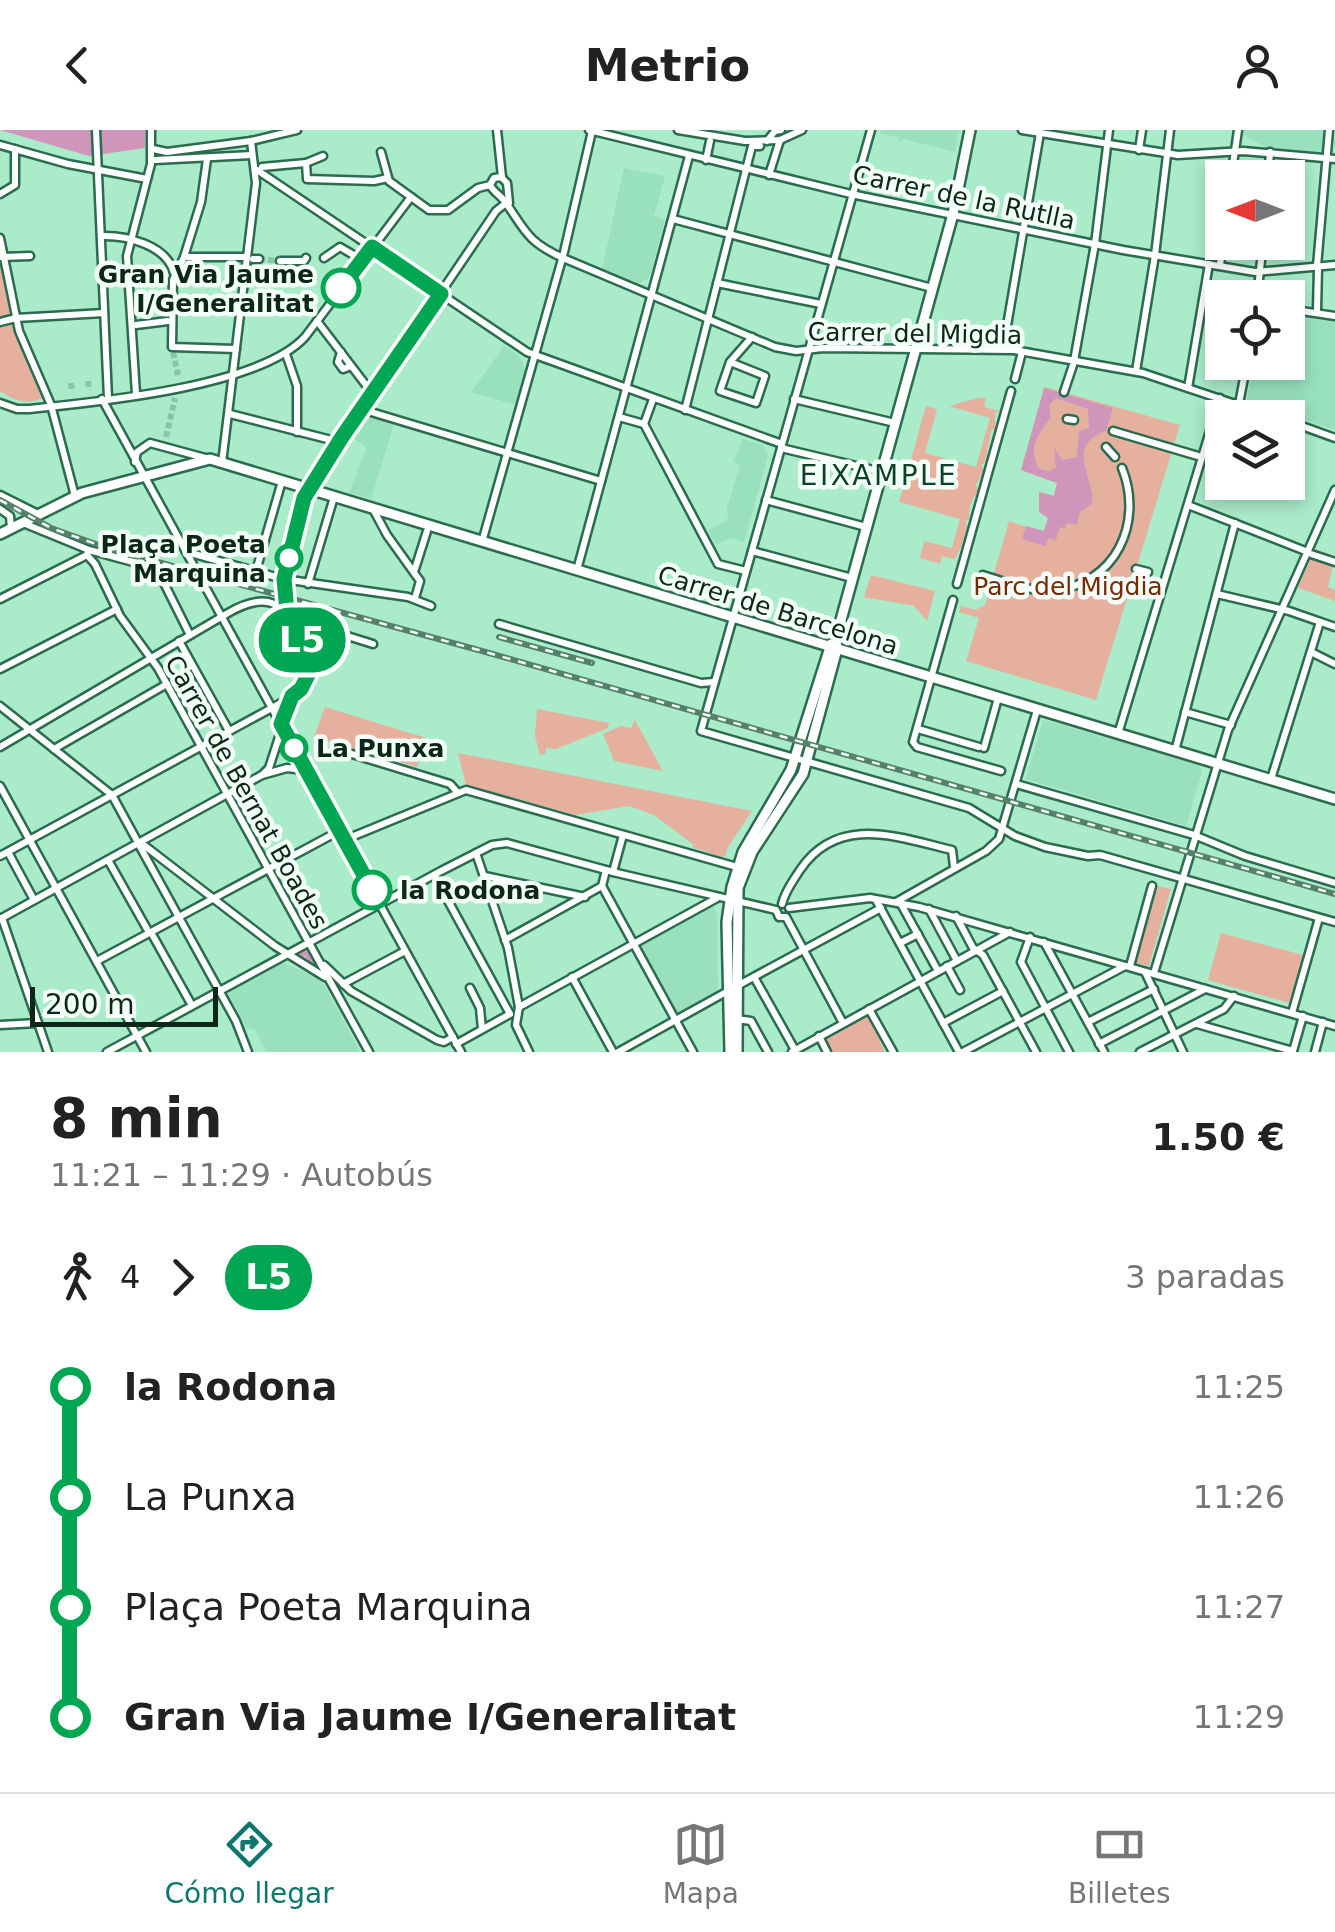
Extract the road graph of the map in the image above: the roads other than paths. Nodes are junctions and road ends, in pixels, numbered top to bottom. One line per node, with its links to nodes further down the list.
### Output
1 (96, 130): 42 (street)
2 (151, 130): 26 (street)
3 (256, 130): 20 (street)
4 (297, 130): 20 (street)
5 (497, 130): 48 (street)
6 (591, 130): 35 (street, Carrer de la Rutlla); 71 (street)
7 (678, 130): 19 (street)
8 (781, 130): 22 (street)
9 (802, 130): 21 (street)
10 (871, 130): 52 (street)
11 (970, 130): 55 (main road)
12 (1022, 130): 18 (street)
13 (1109, 130): 24 (street)
14 (1142, 130): 27 (street)
15 (1170, 130): 32 (street)
16 (1238, 130): 30 (street)
17 (1329, 130): 37 (street)
18 (1041, 132): 24 (street); 57 (street)
19 (706, 138): 22 (street); 35 (street)
20 (254, 140): 28 (street); 33 (street)
21 (780, 140): 22 (street); 45 (street)
22 (764, 143): 44 (street)
23 (0, 145): 25 (street)
24 (1107, 146): 27 (street); 62 (street)
25 (15, 148): 42 (street); 50 (street)
26 (152, 148): 28 (street); 40 (street)
27 (1140, 150): 32 (street)
28 (167, 152): 40 (street)
29 (381, 152): 46 (street)
30 (1235, 152): 31 (street); 32 (street); 38 (street)
31 (1270, 152): 37 (street); 39 (street)
32 (1167, 154): 64 (street)
33 (252, 156): 36 (street); 43 (street)
34 (323, 156): 41 (street)
35 (698, 158): 44 (street, Carrer de la Rutlla); 56 (street)
36 (206, 159): 40 (street); 67 (street)
37 (1331, 159): 80 (street)
38 (1234, 160)
39 (1269, 160)
40 (153, 162): 47 (street)
41 (306, 163): 43 (street); 46 (street)
42 (97, 165): 47 (street); 59 (street)
43 (260, 168): 63 (street); 68 (street)
44 (746, 170): 45 (street, Carrer de la Rutlla); 58 (street)
45 (769, 175): 52 (street, Carrer de la Rutlla)
46 (388, 178): 53 (street)
47 (147, 179): 61 (street)
48 (504, 181): 49 (street); 51 (street); 54 (street)
49 (490, 185): 51 (street, Carrer del Migdia); 53 (street)
50 (0, 194)
51 (496, 194): 54 (street, Carrer del Migdia)
52 (851, 194): 55 (street, Carrer de la Rutlla); 76 (street)
53 (411, 197): 63 (street)
54 (508, 206): 71 (street, Carrer del Migdia); 86 (street)
55 (952, 214): 57 (street, Carrer de la Rutlla); 85 (main road)
56 (672, 218): 58 (street); 87 (street)
57 (1024, 228): 62 (street, Carrer de la Rutlla); 102 (street)
58 (730, 234): 76 (street); 84 (street)
59 (101, 236): 61 (street); 91 (street)
60 (0, 238): 65 (street)
61 (130, 238): 82 (street); 116 (street)
62 (1095, 244): 64 (street, Carrer de la Rutlla); 108 (street)
63 (372, 247): 72 (street); 86 (street)
64 (1155, 255): 77 (street, Carrer de la Rutlla); 109 (street)
65 (2, 256): 66 (street); 93 (street)
66 (30, 256)
67 (184, 258): 68 (street); 82 (street)
68 (253, 258): 101 (street)
69 (306, 258): 75 (street)
70 (324, 258): 72 (street)
71 (562, 258): 87 (street, Carrer del Migdia); 106 (street)
72 (362, 260): 96 (street)
73 (1221, 260): 79 (street)
74 (1262, 260): 81 (street)
75 (280, 261)
76 (832, 262): 85 (street); 88 (street)
77 (1209, 264): 79 (street, Carrer de la Rutlla); 112 (street)
78 (1335, 265): 80 (street, Carrer de la Rutlla)
79 (1220, 266): 81 (street, Carrer de la Rutlla)
80 (1318, 267): 81 (street, Carrer de la Rutlla); 89 (street)
81 (1261, 271): 83 (street)
82 (174, 274): 101 (street)
83 (1260, 280)
84 (722, 284): 88 (street); 94 (street)
85 (932, 288): 100 (main road)
86 (441, 294): 106 (street); 117 (street)
87 (651, 296): 94 (street, Carrer del Migdia); 113 (street)
88 (821, 304): 103 (street)
89 (1317, 310)
90 (1305, 312): 92 (street)
91 (104, 313): 93 (street); 120 (street)
92 (1335, 316)
93 (16, 318): 97 (street); 124 (street)
94 (708, 320): 99 (street, Carrer del Migdia); 126 (street)
95 (168, 321): 98 (street)
96 (317, 321): 105 (street); 117 (street)
97 (0, 322)
98 (136, 325)
99 (752, 337): 103 (street, Carrer del Migdia); 107 (street)
100 (916, 348): 102 (street, Carrer del Migdia); 103 (street, Carrer del Migdia); 129 (main road)
101 (236, 349): 110 (street)
102 (1003, 349): 104 (street, Carrer del Migdia)
103 (808, 350): 118 (street)
104 (1022, 352): 108 (street, Carrer del Migdia); 111 (street)
105 (286, 354): 110 (street); 133 (street)
106 (535, 356): 113 (street); 138 (street)
107 (731, 363): 107 (street)
108 (1074, 363): 109 (street, Carrer del Migdia); 115 (street)
109 (1136, 372): 112 (street, Carrer del Migdia)
110 (234, 375): 116 (street); 127 (street)
111 (1015, 378)
112 (1188, 388): 119 (street, Carrer del Migdia)
113 (626, 390): 121 (street); 128 (street)
114 (1012, 391): 174 (street)
115 (1064, 392)
116 (136, 394): 120 (street)
117 (372, 394): 125 (street)
118 (794, 398): 129 (street); 136 (street)
119 (1220, 398): 122 (street, Carrer del Migdia); 156 (street)
120 (105, 399): 124 (street); 142 (street)
121 (653, 399): 126 (street); 130 (street)
122 (1226, 400)
123 (1, 405): 124 (street)
124 (51, 405): 152 (street)
125 (361, 409): 135 (street); 138 (street)
126 (685, 410): 136 (street)
127 (230, 414): 133 (street); 143 (street)
128 (618, 417): 130 (street); 147 (street)
129 (895, 423): 145 (main road)
130 (644, 424): 178 (street)
131 (1305, 427): 134 (street)
132 (1113, 431): 140 (street)
133 (297, 432): 135 (street)
134 (1335, 438)
135 (338, 442): 149 (street)
136 (781, 446): 145 (street); 154 (street)
137 (1106, 447): 139 (street)
138 (508, 453): 147 (street); 166 (street)
139 (1114, 456)
140 (1198, 456)
141 (210, 459): 142 (street); 143 (main road, Carrer de Barcelona); 146 (main road)
142 (135, 462): 146 (street)
143 (222, 463): 148 (main road, Carrer de Barcelona)
144 (1122, 468): 181 (street)
145 (882, 472): 162 (main road)
146 (144, 478): 152 (main road); 169 (street)
147 (601, 481): 176 (street)
148 (280, 485): 149 (main road, Carrer de Barcelona); 177 (street)
149 (308, 489): 153 (main road, Carrer de Barcelona); 183 (street)
150 (1335, 490): 170 (street)
151 (0, 495): 155 (street)
152 (75, 496): 159 (main road)
153 (334, 497): 157 (main road, Carrer de Barcelona); 185 (street)
154 (766, 500): 162 (street); 167 (street)
155 (17, 504): 158 (street); 159 (street)
156 (1188, 504): 161 (street); 223 (street)
157 (372, 508): 166 (main road, Carrer de Barcelona); 188 (street)
158 (2, 511): 163 (street)
159 (39, 514): 160 (main road)
160 (23, 522): 163 (main road); 168 (street)
161 (1235, 524): 170 (street); 187 (street)
162 (866, 527): 182 (main road)
163 (11, 529): 165 (main road)
164 (427, 531): 172 (street)
165 (0, 534)
166 (482, 542): 176 (main road, Carrer de Barcelona)
167 (752, 550): 178 (street); 182 (street)
168 (88, 552): 173 (street); 189 (street); 191 (street, Carrer de Bernat Boades)
169 (186, 552): 177 (street); 184 (street)
170 (1310, 553): 171 (street); 193 (street)
171 (1335, 562)
172 (415, 568)
173 (156, 569): 184 (street); 201 (street)
174 (962, 569): 179 (street); 186 (street)
175 (1136, 569): 180 (street)
176 (577, 570): 196 (main road, Carrer de Barcelona)
177 (256, 571): 183 (street)
178 (746, 572): 196 (street)
179 (971, 572)
180 (1148, 572)
181 (983, 575)
182 (852, 578): 204 (main road)
183 (284, 579): 185 (street); 194 (street)
184 (201, 580): 195 (street)
185 (308, 584): 188 (street)
186 (957, 584)
187 (1217, 594): 193 (street); 217 (street)
188 (415, 598): 190 (street)
189 (0, 599)
190 (431, 606)
191 (117, 609): 206 (street, Carrer de Bernat Boades); 208 (street)
192 (960, 610): 209 (street)
193 (1282, 610): 198 (street); 219 (street)
194 (287, 611): 195 (street); 197 (street)
195 (221, 616): 201 (street); 215 (street)
196 (733, 618): 204 (main road, Carrer de Barcelona); 210 (street)
197 (293, 619): 203 (street); 212 (street)
198 (1320, 622): 200 (street); 205 (street)
199 (499, 624): 210 (street)
200 (1335, 627)
201 (190, 635): 202 (street)
202 (179, 642): 206 (street); 221 (street)
203 (373, 644)
204 (834, 644): 209 (main road, Carrer de Barcelona); 229 (main road); 230 (main road)
205 (1311, 652): 207 (street); 235 (street)
206 (151, 658): 211 (street, Carrer de Bernat Boades); 222 (street)
207 (1335, 664)
208 (0, 669)
209 (931, 678): 213 (main road, Carrer de Barcelona); 233 (street)
210 (715, 681): 229 (street)
211 (166, 684): 224 (street, Carrer de Bernat Boades); 226 (street)
212 (292, 696): 215 (street); 218 (street)
213 (998, 698): 216 (main road, Carrer de Barcelona); 220 (street)
214 (0, 706): 222 (street)
215 (272, 707): 218 (street); 221 (street)
216 (1036, 710): 223 (main road, Carrer de Barcelona); 236 (street)
217 (1185, 712): 219 (street); 228 (street)
218 (281, 724): 232 (street); 234 (street)
219 (1230, 725): 231 (street)
220 (918, 729)
221 (229, 730): 224 (street)
222 (30, 731): 225 (street); 226 (street)
223 (1118, 734): 228 (main road, Carrer de Barcelona)
224 (201, 746): 239 (street, Carrer de Bernat Boades); 240 (street)
225 (0, 747)
226 (54, 749): 240 (street)
227 (342, 751): 238 (street)
228 (1175, 751): 231 (main road, Carrer de Barcelona)
229 (795, 758): 230 (street); 252 (main road)
230 (807, 762): 242 (street); 269 (main road)
231 (1217, 764): 235 (main road, Carrer de Barcelona); 245 (street)
232 (306, 770): 234 (street); 243 (street)
233 (1000, 772)
234 (262, 775): 239 (street)
235 (1271, 780): 241 (main road, Carrer de Barcelona)
236 (1016, 784): 242 (street); 245 (street)
237 (0, 786): 246 (street)
238 (458, 793): 244 (street); 247 (street)
239 (227, 794): 248 (street); 253 (street, Carrer de Bernat Boades)
240 (112, 795): 246 (street); 248 (street)
241 (1335, 799)
242 (1004, 827): 254 (street); 258 (street)
243 (338, 830): 247 (street); 253 (street)
244 (623, 835): 252 (street); 255 (street)
245 (1194, 835): 258 (street); 259 (street)
246 (30, 840): 250 (street); 262 (street)
247 (344, 840): 270 (street)
248 (140, 842): 251 (street); 264 (street); 277 (street)
249 (476, 853): 255 (street); 256 (street); 257 (street)
250 (4, 854): 268 (street)
251 (108, 860): 262 (street); 315 (street)
252 (737, 867): 269 (main road)
253 (268, 868): 264 (street); 286 (street, Carrer de Bernat Boades)
254 (954, 868): 263 (street); 273 (street)
255 (610, 871): 260 (street); 266 (street)
256 (434, 874): 270 (street); 319 (street)
257 (484, 876): 265 (street); 283 (street)
258 (1181, 879): 279 (street); 300 (street)
259 (1335, 884)
260 (602, 886): 265 (street); 287 (street)
261 (1152, 886): 297 (street)
262 (56, 888): 268 (street); 295 (street)
263 (912, 891): 271 (street); 272 (street)
264 (216, 896): 277 (street); 292 (street)
265 (585, 896): 283 (street)
266 (718, 897): 269 (street); 287 (street)
267 (876, 899): 271 (street); 273 (street); 274 (street)
268 (34, 900): 278 (street)
269 (733, 901): 273 (street); 308 (main road)
270 (379, 903): 286 (street); 291 (street)
271 (898, 903): 272 (street); 282 (street)
272 (914, 906): 275 (street)
273 (782, 908): 289 (street)
274 (881, 908): 288 (street); 289 (street)
275 (929, 909): 276 (street); 294 (street)
276 (955, 915): 281 (street); 290 (street)
277 (179, 916): 295 (street); 309 (street)
278 (1, 918): 327 (street)
279 (1319, 918): 280 (street); 320 (street)
280 (1335, 922)
281 (1010, 932): 284 (street); 290 (street)
282 (918, 934): 288 (street); 299 (street)
283 (506, 940): 319 (street)
284 (1028, 941): 285 (street); 316 (street)
285 (1043, 941): 297 (street); 313 (street)
286 (308, 943): 292 (street); 293 (street, Carrer de Bernat Boades)
287 (634, 943): 301 (street); 323 (street)
288 (900, 943): 304 (street)
289 (804, 950): 302 (street); 328 (street)
290 (976, 950): 294 (street); 312 (street)
291 (405, 951): 305 (street); 337 (street)
292 (287, 953): 303 (street); 309 (street)
293 (314, 954): 303 (street, Carrer de Bernat Boades); 305 (street)
294 (957, 961): 296 (street)
295 (97, 962): 335 (street)
296 (947, 966): 299 (street); 310 (street)
297 (1128, 966): 298 (street); 313 (street)
298 (1145, 970): 300 (street); 311 (street)
299 (938, 971): 304 (street)
300 (1154, 973): 307 (street)
301 (572, 977): 319 (street); 346 (street)
302 (754, 977): 308 (street); 339 (street)
303 (330, 981): 344 (street, Carrer de Bernat Boades)
304 (920, 981): 317 (street); 329 (street)
305 (343, 984): 337 (street)
306 (470, 988): 333 (street)
307 (1207, 988): 314 (street); 318 (street)
308 (732, 989): 322 (main road); 323 (street); 348 (main road)
309 (220, 990): 335 (street); 343 (street)
310 (960, 990)
311 (1154, 990): 318 (street); 325 (street)
312 (1002, 991): 324 (street); 329 (street)
313 (1072, 994): 316 (street); 325 (street)
314 (1234, 996): 320 (street); 330 (street)
315 (190, 1002)
316 (1046, 1008): 324 (street); 354 (street)
317 (869, 1009): 328 (street); 351 (street)
318 (1165, 1011): 334 (street); 338 (street)
319 (515, 1012): 333 (street); 345 (street)
320 (1292, 1013): 321 (street)
321 (1303, 1016): 326 (street); 357 (street)
322 (736, 1019): 348 (main road); 349 (street)
323 (676, 1020): 346 (street); 347 (street)
324 (1020, 1022): 352 (street); 353 (street)
325 (1088, 1022): 338 (street)
326 (1323, 1022): 332 (street); 358 (street)
327 (38, 1023): 331 (street); 340 (street)
328 (844, 1023): 336 (street)
329 (943, 1023): 352 (street)
330 (1196, 1023): 334 (street); 357 (street)
331 (0, 1025)
332 (1335, 1026)
333 (482, 1030): 337 (street)
334 (1174, 1034): 355 (street); 356 (street)
335 (137, 1036): 341 (street); 342 (street)
336 (819, 1036): 339 (street); 350 (street)
337 (456, 1044)
338 (1102, 1048)
339 (794, 1051)
340 (48, 1052)
341 (107, 1052)
342 (146, 1052)
343 (248, 1052)
344 (368, 1052)
345 (529, 1052)
346 (616, 1052)
347 (692, 1052)
348 (733, 1052)
349 (768, 1052)
350 (827, 1052)
351 (892, 1052)
352 (961, 1052)
353 (1036, 1052)
354 (1069, 1052)
355 (1140, 1052)
356 (1183, 1052)
357 (1293, 1052)
358 (1315, 1052)

